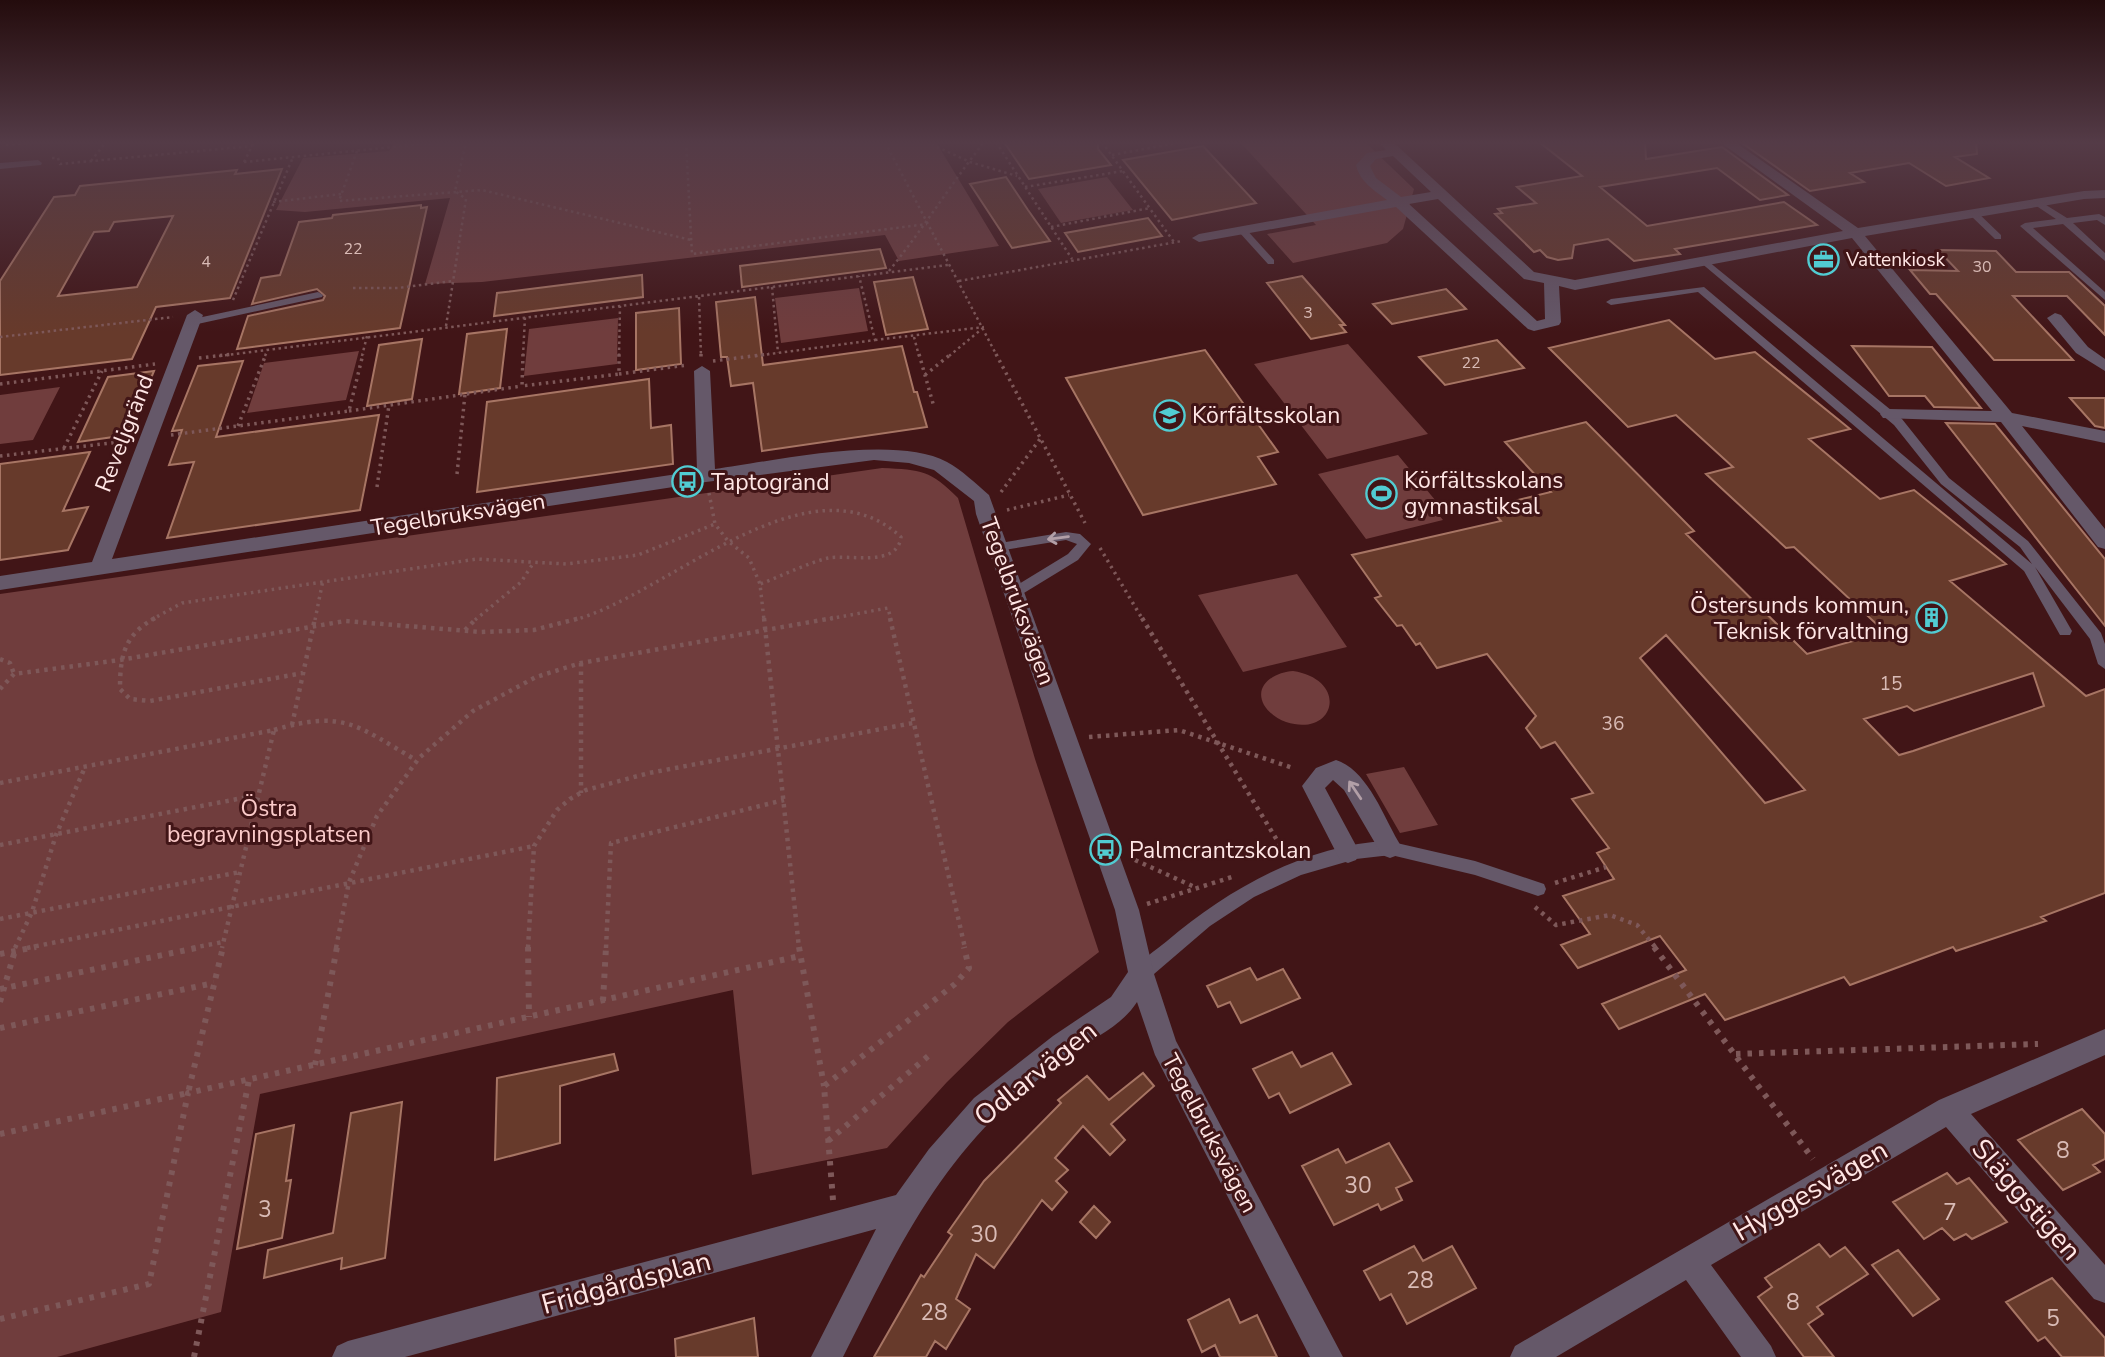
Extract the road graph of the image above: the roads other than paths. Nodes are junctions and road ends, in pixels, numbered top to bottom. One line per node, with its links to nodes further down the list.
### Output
1 (1380, 205): 10 (street)
2 (1403, 205): 17 (street)
3 (1454, 205): 17 (street)
4 (1816, 205): 11 (street)
5 (2018, 205): 7 (street)
6 (2043, 205): 8 (lane)
7 (1973, 213): 11 (street); 13 (lane)
8 (2065, 221): 9 (lane); 14 (lane); 19 (lane)
9 (2105, 222)
10 (1242, 230): 12 (street); 16 (lane)
11 (1855, 233): 15 (street); 28 (street)
12 (1199, 237)
13 (1998, 237)
14 (2105, 258)
15 (1703, 260): 17 (street); 23 (lane)
16 (1271, 262)
17 (1551, 280)
18 (318, 295): 21 (lane)
19 (2105, 297)
20 (1611, 302): 24 (lane)
21 (194, 318): 33 (street, Reveljgränd)
22 (2055, 318): 25 (street)
23 (1784, 329): 24 (lane); 27 (lane)
24 (1753, 334): 36 (lane)
25 (2105, 366)
26 (702, 367): 30 (street)
27 (1889, 414): 28 (street); 37 (lane)
28 (2006, 417): 29 (street); 31 (street)
29 (2105, 437)
30 (706, 476): 32 (street, Tegelbruksvägen); 33 (street, Tegelbruksvägen)
31 (2105, 542)
32 (998, 547): 35 (street, Tegelbruksvägen); 35 (lane, one-way to 32)
33 (99, 569): 34 (street, Tegelbruksvägen)
34 (0, 583)
35 (1014, 593): 41 (street, Tegelbruksvägen)
36 (2065, 631)
37 (2105, 664)
38 (1390, 848): 39 (lane); 39 (street, one-way to 39); 40 (lane)
39 (1349, 853): 41 (lane)
40 (1538, 889)
41 (1141, 974): 44 (street, Odlarvägen); 49 (street, Tegelbruksvägen)
42 (2105, 1042): 43 (street, Hyggesvägen)
43 (1949, 1110): 45 (street, Hyggesvägen); 46 (street, Släggstigen)
44 (905, 1207): 47 (street, Fridgårdsplan); 48 (street, Odlarvägen)
45 (1689, 1259): 50 (street, Hyggesvägen); 51 (street)
46 (2105, 1288)
47 (348, 1357)
48 (827, 1357)
49 (1327, 1357)
50 (1526, 1357)
51 (1760, 1357)

